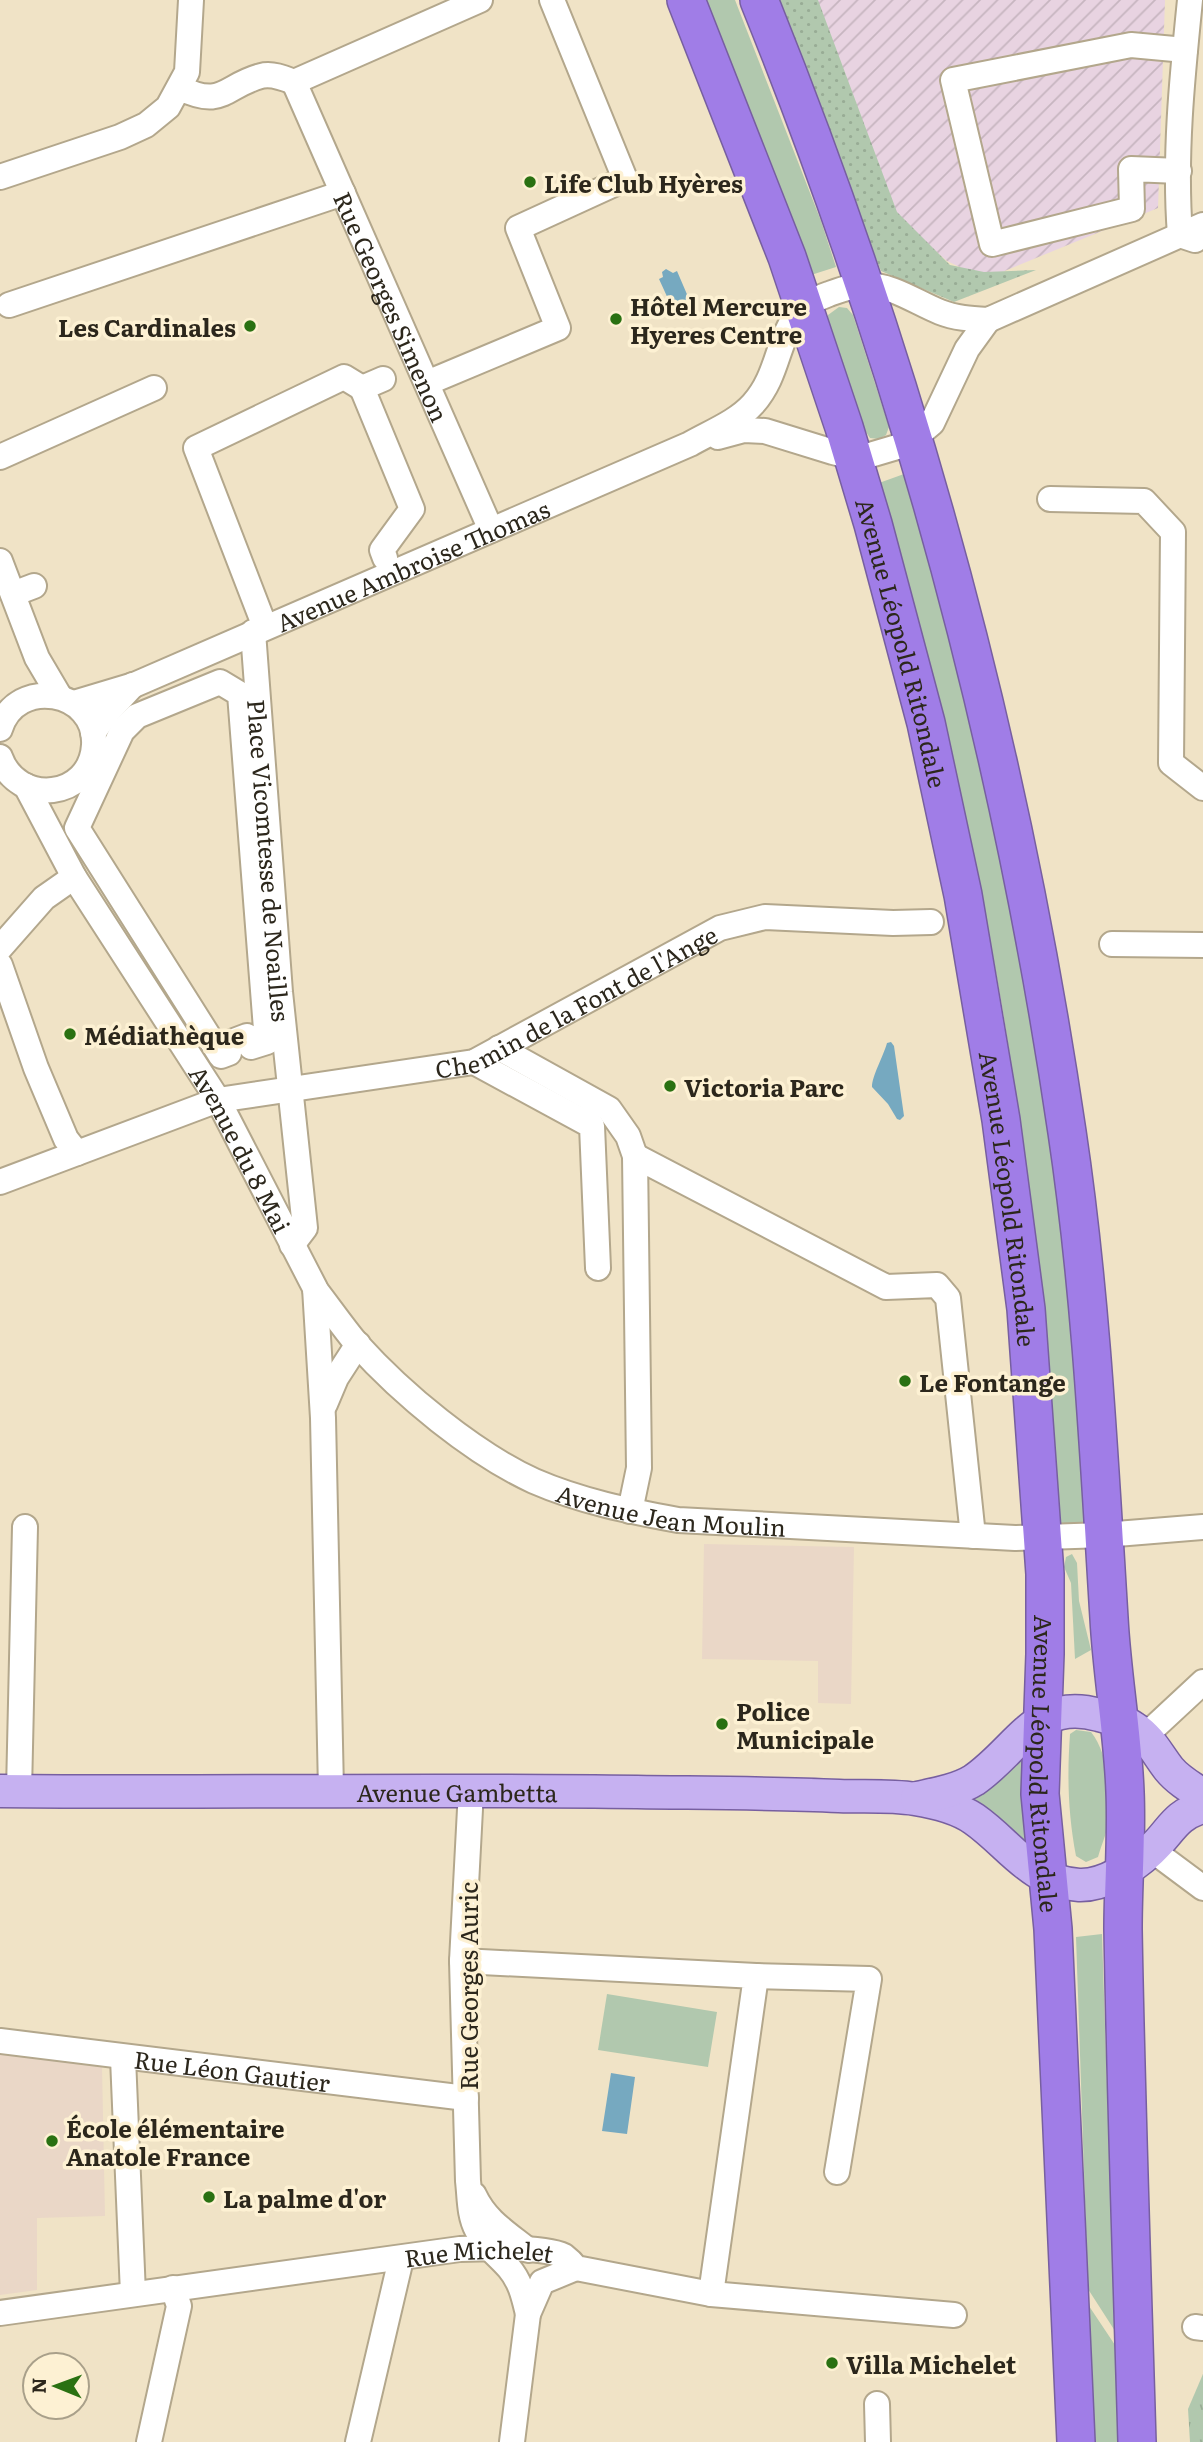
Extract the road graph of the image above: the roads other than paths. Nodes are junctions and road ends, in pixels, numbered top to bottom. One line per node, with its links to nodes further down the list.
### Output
1 (191, 0): 9 (street)
2 (480, 0): 8 (street)
3 (552, 0): 19 (street)
4 (687, 0): 17 (highway, Avenue Léopold Ritondale)
5 (759, 0): 15 (highway)
6 (1189, 0): 7 (street)
7 (1185, 50): 10 (street); 10 (street)
8 (293, 82): 9 (street); 12 (street, Rue Georges Simenon)
9 (180, 88): 11 (street)
10 (1179, 171): 14 (street)
11 (0, 177)
12 (343, 193): 16 (street); 19 (street, Rue Georges Simenon)
13 (1203, 225): 14 (street)
14 (1191, 239): 18 (street)
15 (863, 285): 17 (street); 18 (street); 21 (highway)
16 (9, 305)
17 (804, 305): 22 (street, Avenue Ambroise Thomas); 24 (highway, Avenue Léopold Ritondale)
18 (988, 320): 21 (street, Avenue Ambroise Thomas)
19 (427, 383): 26 (street, Rue Georges Simenon)
20 (154, 388): 23 (street)
21 (913, 439): 24 (street, Avenue Ambroise Thomas); 63 (highway)
22 (690, 444): 24 (street, Avenue Ambroise Thomas); 26 (street, Avenue Ambroise Thomas)
23 (0, 457)
24 (853, 457): 65 (highway, Avenue Léopold Ritondale)
25 (1049, 499): 38 (street)
26 (491, 530): 29 (street, Avenue Ambroise Thomas)
27 (385, 558): 29 (street, Place Vicomtesse de Noailles)
28 (0, 561): 30 (street)
29 (259, 630): 31 (street, Avenue Ambroise Thomas); 49 (street, Place Vicomtesse de Noailles)
30 (37, 658): 32 (street); 33 (street)
31 (134, 685): 33 (street, Avenue Ambroise Thomas); 35 (street, Avenue Ambroise Thomas)
32 (26, 699): 33 (street, Avenue Ambroise Thomas); 34 (street)
33 (67, 700): 35 (street)
34 (0, 729)
35 (93, 733): 37 (street)
36 (8, 771): 37 (street); 39 (street, Avenue du 8 Mai)
37 (65, 787): 39 (street)
38 (1203, 788)
39 (50, 831): 40 (street, Avenue du 8 Mai)
40 (74, 877): 44 (street); 50 (street, Avenue du 8 Mai)
41 (931, 922): 46 (street, Chemin de la Font de l'Ange)
42 (1112, 944): 43 (street)
43 (1203, 945)
44 (0, 948)
45 (0, 965): 51 (street)
46 (499, 1048): 48 (street, Chemin de la Font de l'Ange); 52 (street)
47 (221, 1056): 47 (street, Place Vicomtesse de Noailles)
48 (474, 1062): 49 (street, Chemin de la Font de l'Ange); 55 (street)
49 (289, 1089): 50 (street, Chemin de la Font de l'Ange); 54 (street, Place Vicomtesse de Noailles)
50 (218, 1100): 51 (street, Chemin de la Font de l'Ange); 54 (street, Avenue du 8 Mai)
51 (77, 1153): 53 (street, Chemin de la Font de l'Ange)
52 (635, 1156): 60 (street); 64 (street)
53 (0, 1182)
54 (292, 1245): 56 (street, Avenue du 8 Mai)
55 (598, 1268)
56 (315, 1288): 57 (street, Avenue Jean Moulin); 58 (street, Avenue du 8 Mai)
57 (356, 1342): 58 (street); 59 (street, Avenue du 8 Mai); 60 (street, Avenue Jean Moulin)
58 (319, 1361): 59 (street, Avenue du 8 Mai)
59 (323, 1418): 69 (street, Avenue du 8 Mai)
60 (630, 1511): 64 (street, Avenue Jean Moulin)
61 (25, 1527): 71 (street)
62 (1203, 1527): 63 (street)
63 (1104, 1535): 65 (street, Avenue Jean Moulin); 68 (highway)
64 (973, 1536): 65 (street, Avenue Jean Moulin)
65 (1042, 1537): 67 (highway, Avenue Léopold Ritondale)
66 (1203, 1682): 68 (street)
67 (1042, 1718): 68 (main road); 73 (main road, Avenue Gambetta); 76 (highway, Avenue Léopold Ritondale)
68 (1129, 1738): 72 (main road); 75 (highway)
69 (331, 1790): 70 (main road, Avenue Gambetta); 71 (main road, Avenue Gambetta)
70 (471, 1790): 73 (main road, Avenue Gambetta); 78 (street, Rue Georges Auric)
71 (10, 1791)
72 (1203, 1795)
73 (914, 1799): 76 (main road, Avenue Gambetta)
74 (1203, 1807): 75 (main road)
75 (1138, 1859): 76 (main road, Avenue Gambetta); 77 (street); 102 (highway)
76 (1049, 1877): 101 (highway, Avenue Léopold Ritondale)
77 (1203, 1888)
78 (462, 1961): 79 (street); 82 (street, Rue Georges Auric)
79 (756, 1976): 83 (street); 92 (street)
80 (0, 2041): 81 (street, Rue Léon Gautier)
81 (123, 2057): 82 (street, Rue Léon Gautier); 91 (street)
82 (466, 2098): 84 (street, Rue Georges Auric)
83 (838, 2172)
84 (468, 2181): 85 (street, Rue Georges Auric); 86 (street, Rue Georges Auric)
85 (489, 2248): 86 (street, Rue Michelet); 87 (street, Rue Michelet); 94 (street, Rue Georges Auric)
86 (528, 2249): 88 (street, Rue Michelet); 89 (street)
87 (401, 2259): 90 (street, Rue Michelet); 98 (street)
88 (576, 2268): 89 (street); 92 (street, Rue Michelet)
89 (542, 2282): 94 (street)
90 (173, 2288): 91 (street, Rue Michelet); 97 (street)
91 (132, 2294): 93 (street, Rue Michelet)
92 (711, 2294): 95 (street, Rue Michelet)
93 (0, 2313)
94 (528, 2315): 99 (street)
95 (954, 2315)
96 (877, 2404): 100 (street)
97 (149, 2442)
98 (358, 2442)
99 (512, 2442)
100 (878, 2442)
101 (1076, 2442)
102 (1137, 2442)

